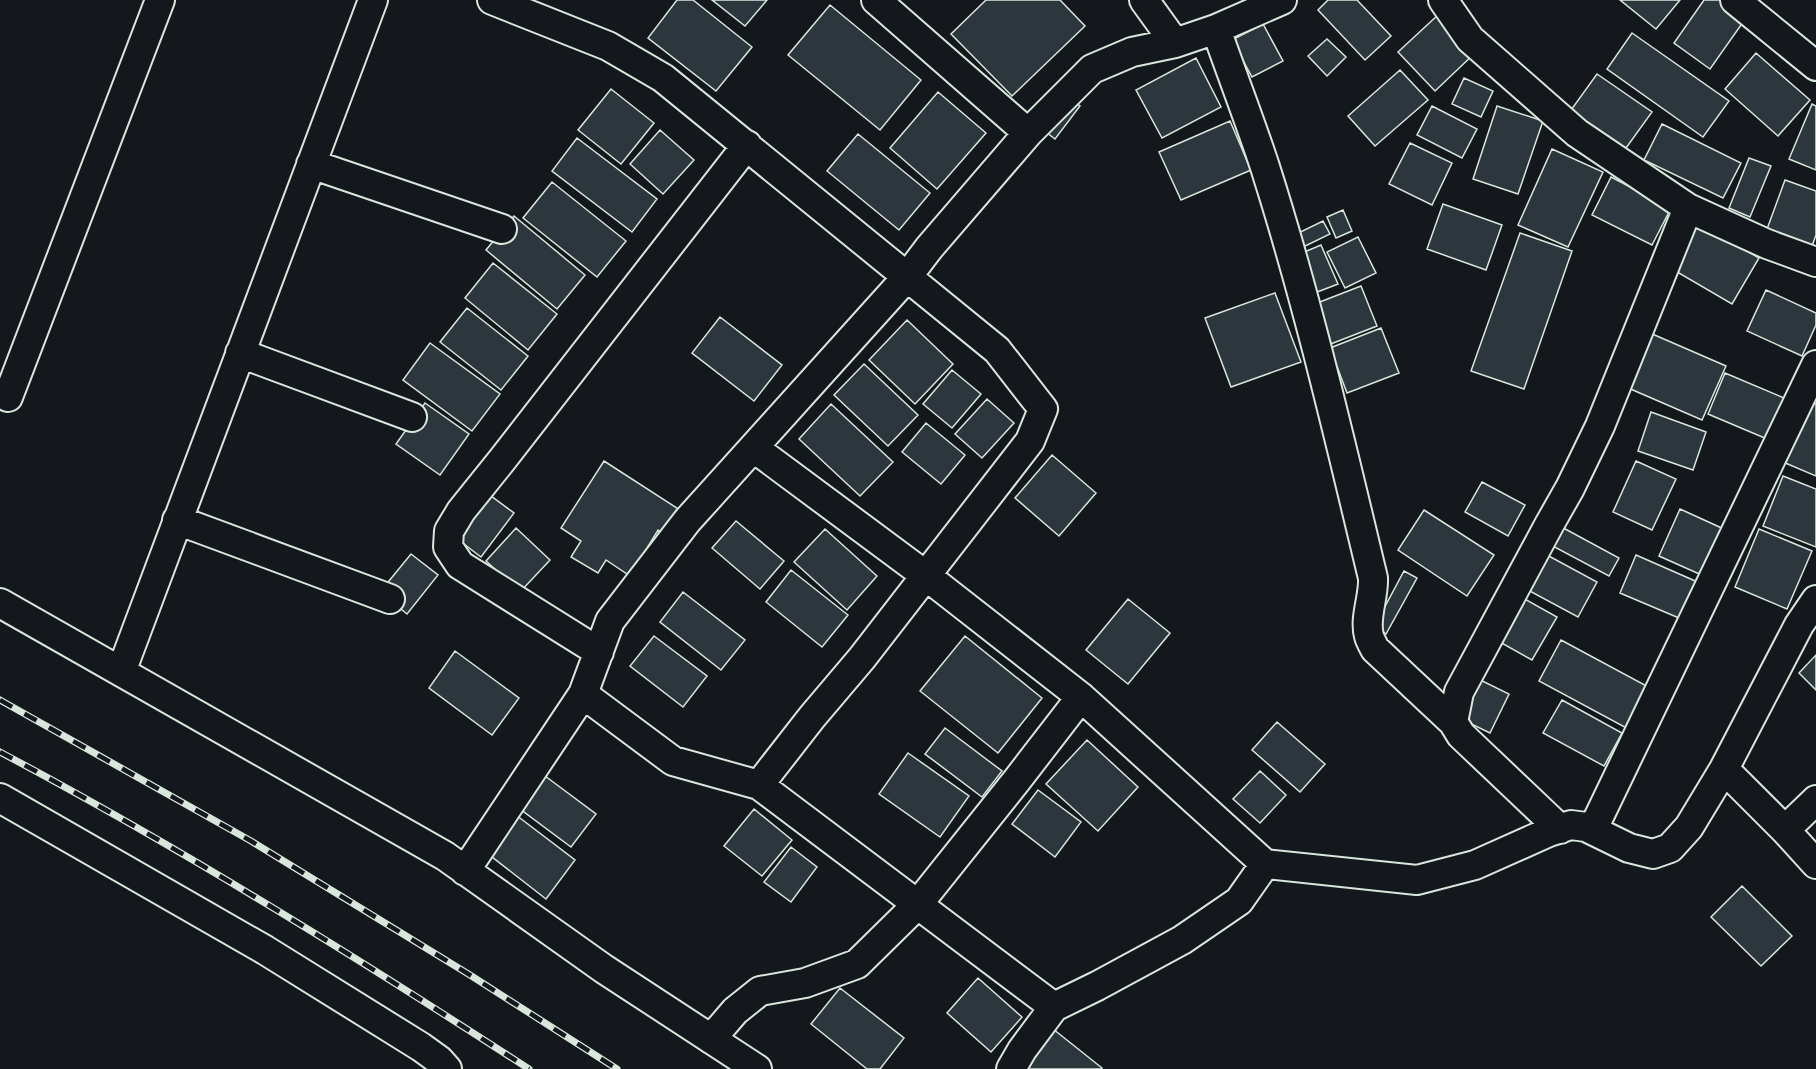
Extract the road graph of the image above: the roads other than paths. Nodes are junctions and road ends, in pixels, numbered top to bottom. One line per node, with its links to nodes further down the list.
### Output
1 (160, 0): 21 (street)
2 (373, 0): 14 (street)
3 (492, 0): 13 (street)
4 (876, 0): 12 (street)
5 (1144, 0): 10 (street)
6 (1282, 0): 9 (street)
7 (1443, 0): 15 (street)
8 (1735, 0): 11 (street)
9 (1216, 29): 10 (street); 33 (street)
10 (1175, 43): 12 (street)
11 (1816, 66)
12 (1028, 133): 18 (street)
13 (747, 145): 18 (street); 29 (street)
14 (311, 164): 16 (street); 19 (street)
15 (1688, 208): 17 (street); 33 (street)
16 (502, 229)
17 (1816, 262)
18 (907, 277): 23 (street); 25 (street)
19 (240, 353): 22 (street); 24 (street)
20 (1816, 365): 39 (street)
21 (8, 397)
22 (412, 417)
23 (754, 448): 25 (street); 29 (street)
24 (177, 520): 26 (street); 30 (street)
25 (925, 575): 32 (street); 35 (street)
26 (390, 599)
27 (1816, 600): 34 (street)
28 (0, 603): 30 (street)
29 (599, 652): 31 (street)
30 (121, 672): 43 (street)
31 (584, 694): 35 (street); 43 (street)
32 (1081, 697): 41 (street); 44 (street)
33 (1453, 722): 38 (street)
34 (1724, 769): 39 (street); 40 (street)
35 (759, 785): 44 (street)
36 (0, 798): 47 (street)
37 (1816, 800): 40 (street)
38 (1560, 829): 39 (street); 41 (street)
39 (1593, 829)
40 (1785, 830): 42 (street)
41 (1265, 864): 45 (street)
42 (1816, 864)
43 (465, 871): 46 (street)
44 (918, 904): 45 (street); 46 (street)
45 (1054, 1007): 49 (street)
46 (711, 1039): 48 (street)
47 (447, 1069)
48 (757, 1069)
49 (1011, 1069)

